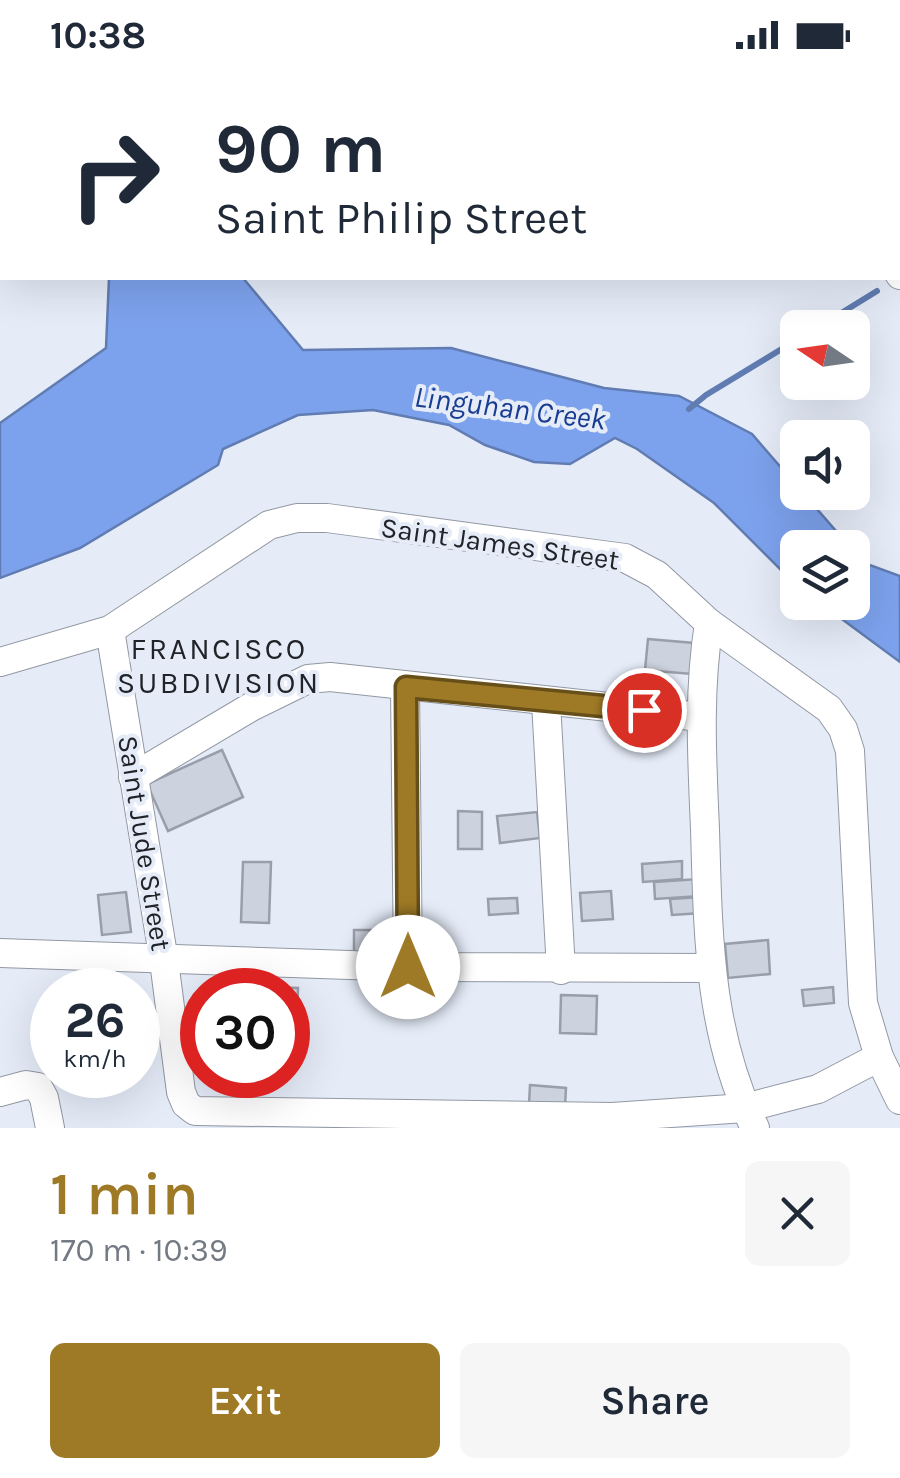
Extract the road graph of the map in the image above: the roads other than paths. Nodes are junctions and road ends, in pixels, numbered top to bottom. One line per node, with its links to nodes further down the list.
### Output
1 (709, 623): 2 (street, Saint James Street); 6 (street); 13 (street, Saint James Street)
2 (110, 630): 3 (street, Saint James Street); 7 (street, Saint Jude Street)
3 (0, 662)
4 (406, 687): 5 (street); 7 (street); 10 (street)
5 (546, 702): 6 (street); 12 (street)
6 (700, 716): 11 (street)
7 (133, 777): 9 (street, Saint Jude Street)
8 (2, 945): 9 (street)
9 (164, 961): 10 (street); 16 (street, Saint Jude Street)
10 (408, 967): 12 (street)
11 (710, 968): 12 (street); 16 (street)
12 (561, 970)
13 (879, 1057): 15 (street, Saint James Street); 16 (street)
14 (0, 1092): 17 (street)
15 (900, 1100)
16 (750, 1118)
17 (50, 1128)

